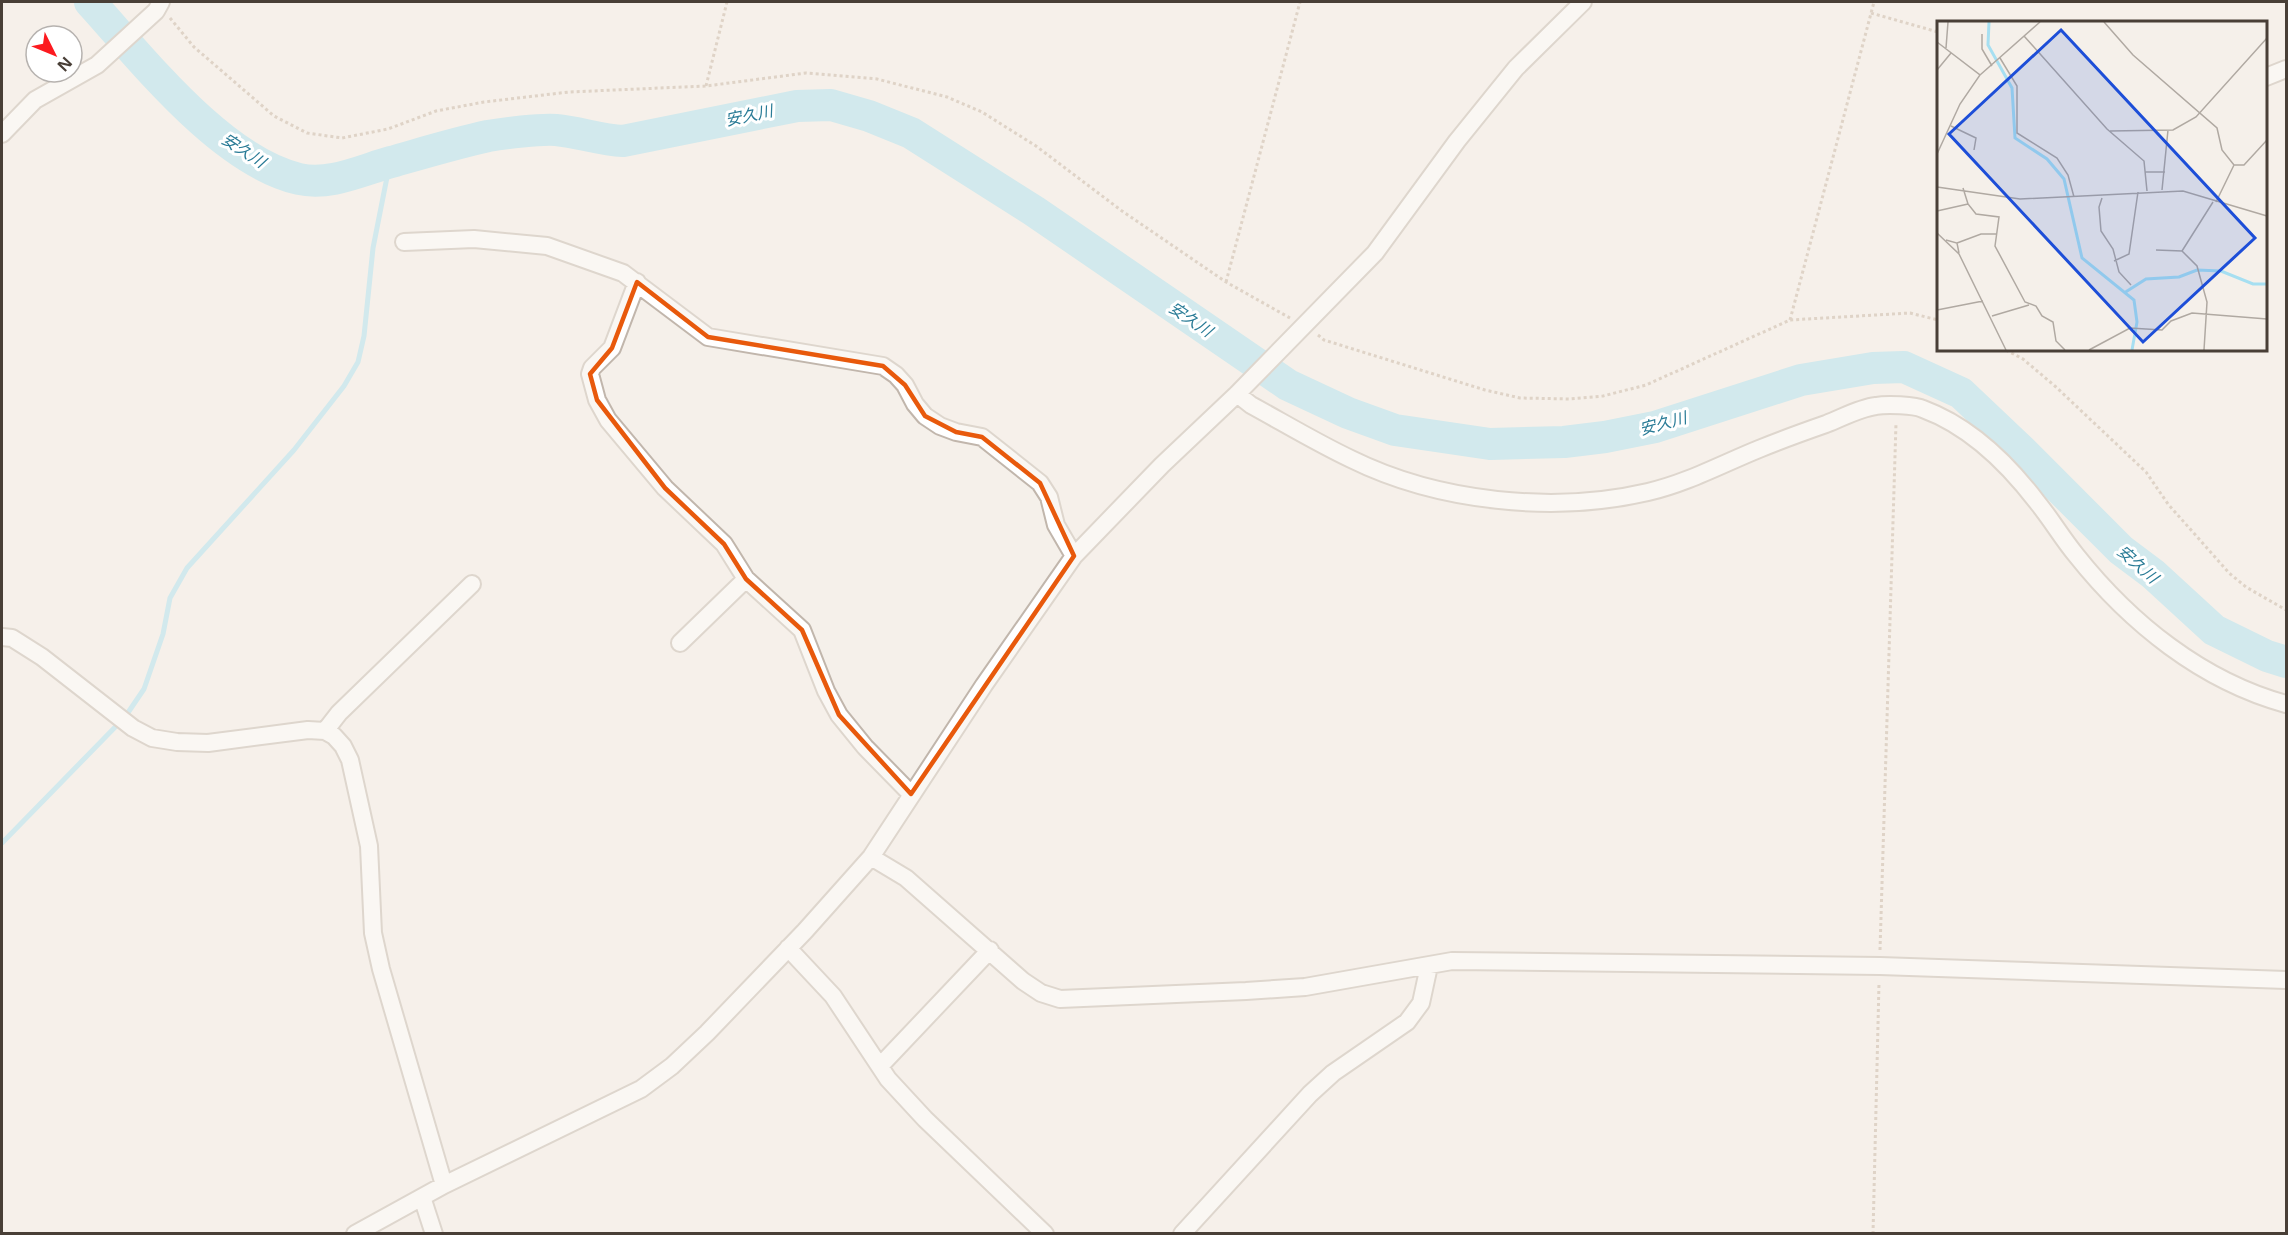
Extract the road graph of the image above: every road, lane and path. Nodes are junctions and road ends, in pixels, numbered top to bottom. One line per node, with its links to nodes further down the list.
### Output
1 (727, 2): 10 (path)
2 (1300, 2): 14 (path)
3 (1583, 2): 17 (street)
4 (1874, 2): 6 (path)
5 (159, 6): 10 (path); 11 (street)
6 (1871, 13): 7 (path); 15 (path)
7 (1937, 32)
8 (2286, 69): 9 (street)
9 (2267, 76)
10 (706, 86): 14 (path)
11 (2, 134)
12 (404, 242): 13 (street)
13 (637, 282): 21 (street); 22 (street)
14 (1226, 282): 17 (path)
15 (1790, 320): 16 (path); 17 (path)
16 (1937, 320)
17 (1304, 326): 19 (street)
18 (2008, 351): 24 (path)
19 (1237, 394): 20 (street); 21 (street)
20 (1896, 406): 27 (street); 34 (path)
21 (1074, 556): 29 (street)
22 (746, 579): 26 (street); 29 (street)
23 (472, 584): 28 (street)
24 (2286, 610)
25 (2, 637): 28 (street)
26 (680, 643)
27 (2286, 704)
28 (325, 731): 37 (street)
29 (911, 794): 30 (street)
30 (871, 856): 31 (street); 32 (street)
31 (788, 948): 36 (street); 37 (street)
32 (990, 950): 33 (street); 36 (street)
33 (1429, 966): 34 (street); 42 (street)
34 (1880, 966): 35 (street); 43 (path)
35 (2286, 980)
36 (880, 1066): 41 (street)
37 (444, 1185): 38 (street)
38 (422, 1197): 39 (street); 40 (street)
39 (356, 1233)
40 (434, 1233)
41 (1045, 1233)
42 (1182, 1233)
43 (1873, 1233)

